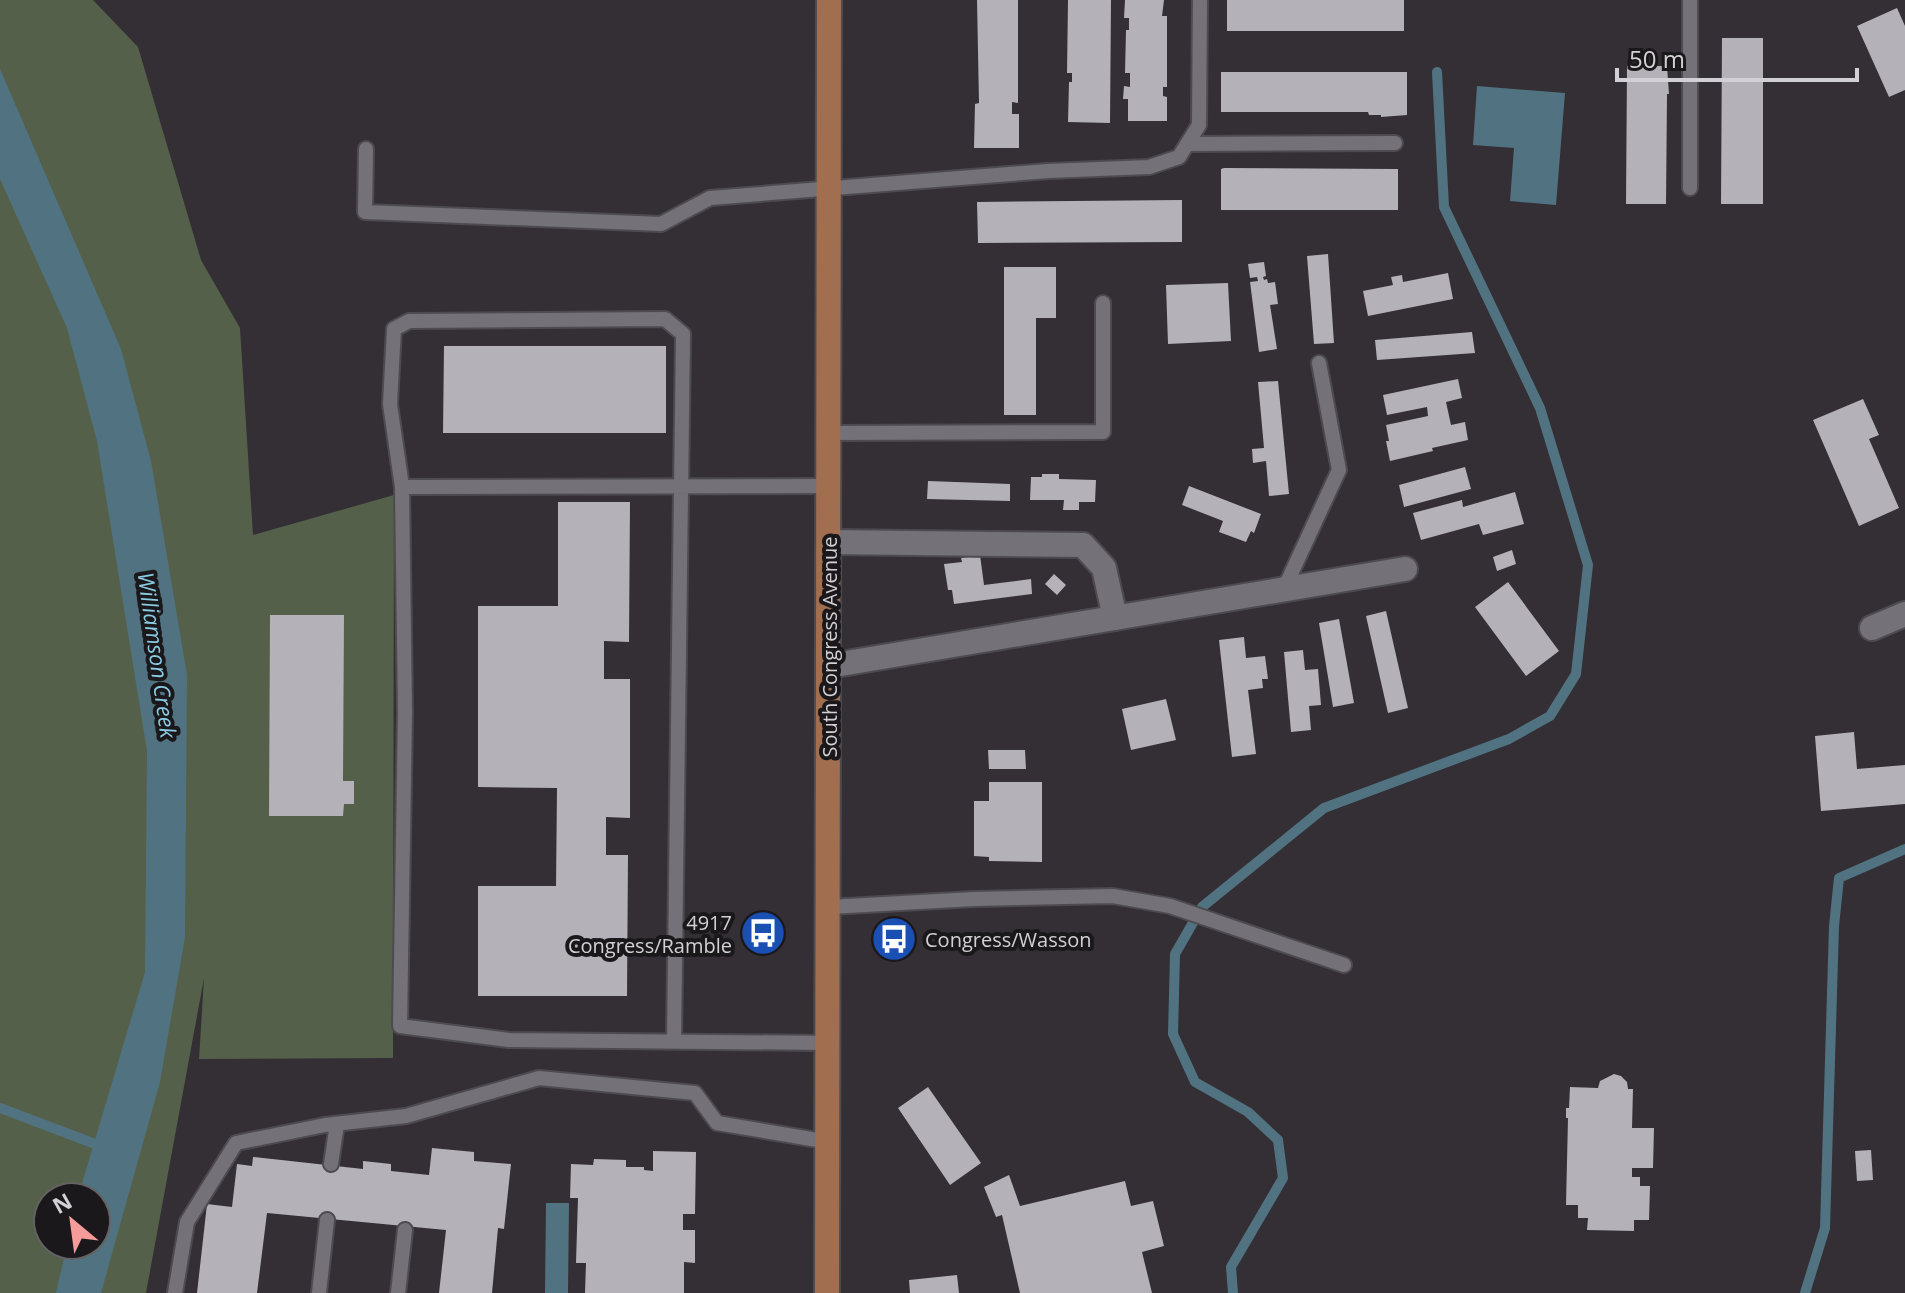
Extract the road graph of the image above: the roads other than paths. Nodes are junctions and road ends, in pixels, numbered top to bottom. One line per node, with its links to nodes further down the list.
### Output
1 (829, 0): 8 (main road, South Congress Avenue)
2 (1200, 0): 5 (lane)
3 (1690, 0): 7 (lane)
4 (1395, 143): 5 (lane)
5 (1188, 144): 8 (lane)
6 (366, 149): 8 (lane)
7 (1690, 188)
8 (829, 189): 11 (main road, South Congress Avenue)
9 (1103, 303): 11 (lane)
10 (1319, 363): 17 (lane)
11 (829, 433): 13 (main road, South Congress Avenue)
12 (682, 486): 13 (lane); 14 (lane); 14 (lane); 24 (lane)
13 (829, 486): 15 (main road, South Congress Avenue)
14 (402, 487): 24 (lane)
15 (829, 542): 19 (street); 21 (main road, South Congress Avenue)
16 (1405, 569): 17 (street)
17 (1284, 589): 19 (street)
18 (1905, 614): 20 (street)
19 (1115, 618): 21 (street)
20 (1872, 628)
21 (829, 666): 22 (main road, South Congress Avenue)
22 (829, 907): 23 (lane); 25 (main road, South Congress Avenue)
23 (1344, 965)
24 (674, 1041): 25 (lane)
25 (829, 1043): 27 (main road, South Congress Avenue)
26 (337, 1124): 27 (lane); 28 (lane); 31 (lane)
27 (829, 1142): 34 (main road, South Congress Avenue)
28 (331, 1164)
29 (327, 1220): 32 (lane)
30 (405, 1230): 33 (lane)
31 (175, 1293)
32 (319, 1293)
33 (398, 1293)
34 (827, 1293)

